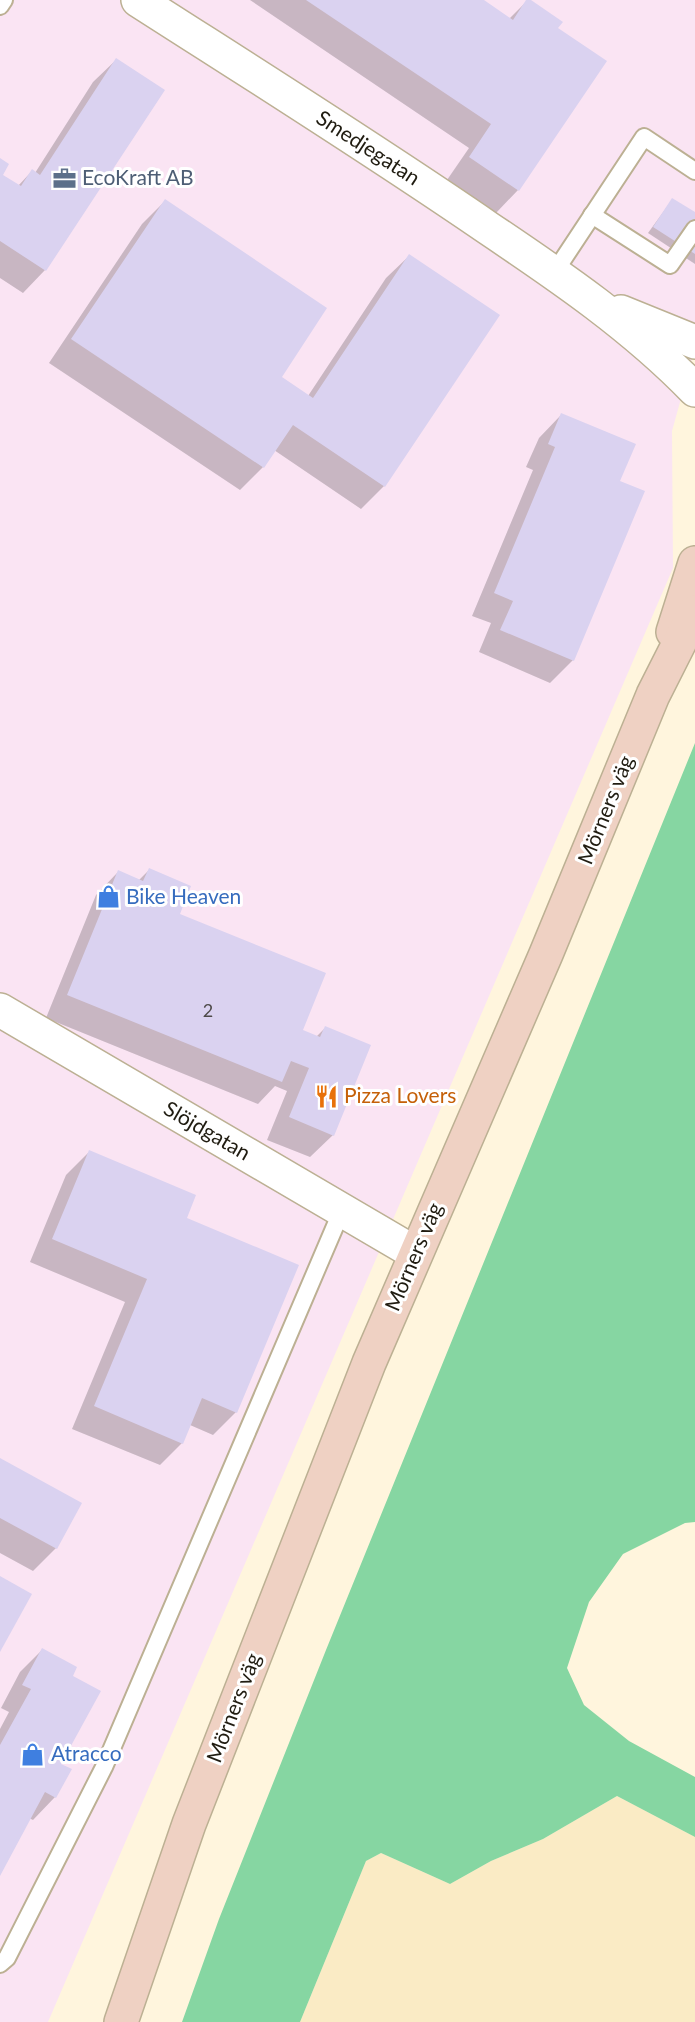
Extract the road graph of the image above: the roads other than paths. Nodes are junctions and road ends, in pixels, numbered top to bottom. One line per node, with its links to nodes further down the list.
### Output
1 (4, 0): 3 (lane)
2 (138, 0): 7 (street, Smedjegatan)
3 (0, 6)
4 (695, 171): 5 (lane)
5 (592, 215): 6 (lane); 7 (lane)
6 (695, 229)
7 (554, 273): 8 (street, Smedjegatan)
8 (595, 301): 9 (street, Smedjegatan); 10 (street, Smedjegatan)
9 (695, 342)
10 (695, 390)
11 (695, 562): 13 (main road, Mörners väg)
12 (695, 612): 13 (main road, Mörners väg)
13 (653, 695): 16 (main road, Mörners väg)
14 (0, 1010): 15 (street, Slöjdgatan)
15 (342, 1210): 16 (street, Slöjdgatan); 18 (lane)
16 (415, 1253): 17 (main road, Mörners väg)
17 (189, 1824): 19 (main road, Mörners väg); 20 (main road, Mörners väg)
18 (0, 1964)
19 (98, 2022)
20 (121, 2022)

